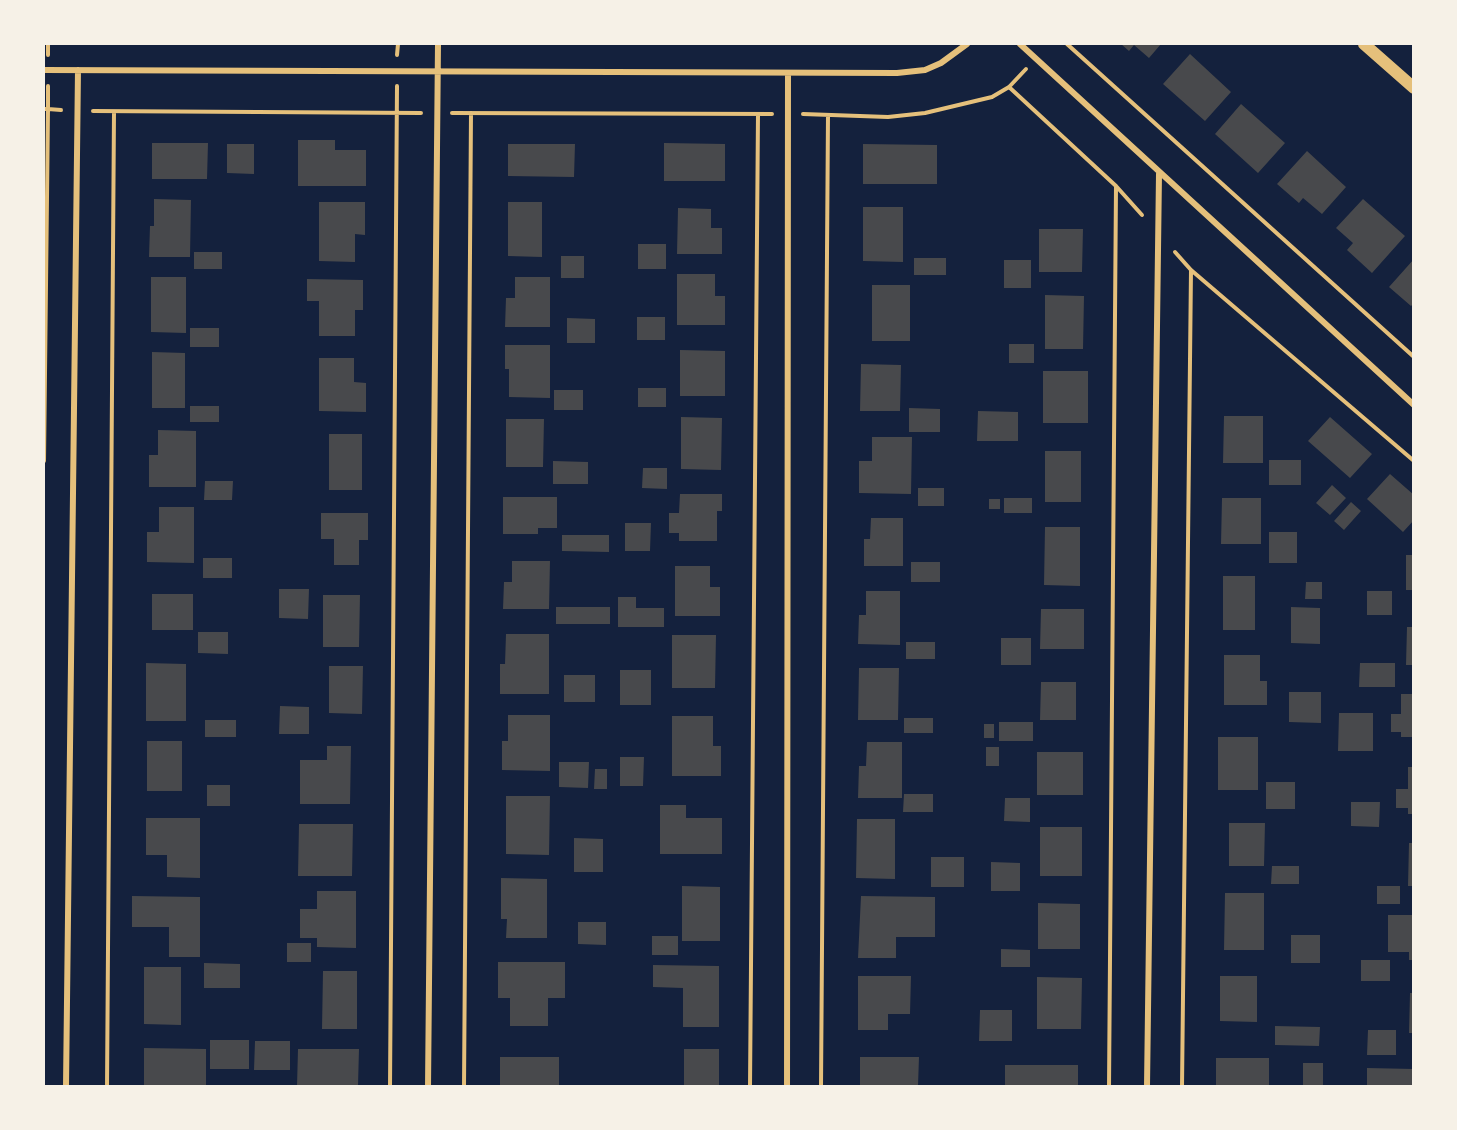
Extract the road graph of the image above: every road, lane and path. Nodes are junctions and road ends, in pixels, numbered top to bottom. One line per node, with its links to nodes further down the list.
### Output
1 (398, 44): 9 (path)
2 (438, 44): 10 (street)
3 (967, 44): 11 (street)
4 (1020, 44): 16 (street)
5 (1066, 44): 17 (path)
6 (1364, 44): 12 (main road)
7 (44, 70): 8 (street)
8 (78, 70): 9 (street); 21 (street)
9 (397, 72): 10 (street); 14 (path)
10 (438, 72): 11 (street); 24 (street)
11 (788, 74): 27 (street)
12 (1413, 88)
13 (48, 109): 15 (path)
14 (396, 113): 22 (path); 23 (path)
15 (45, 141): 19 (path)
16 (1160, 174): 18 (street); 30 (street)
17 (1413, 357)
18 (1413, 405)
19 (44, 461)
20 (1413, 461): 31 (path)
21 (66, 1086)
22 (107, 1086)
23 (390, 1086)
24 (428, 1086)
25 (464, 1086): 26 (path)
26 (750, 1086)
27 (787, 1086)
28 (820, 1086): 29 (path)
29 (1109, 1086)
30 (1147, 1086)
31 (1182, 1086)

